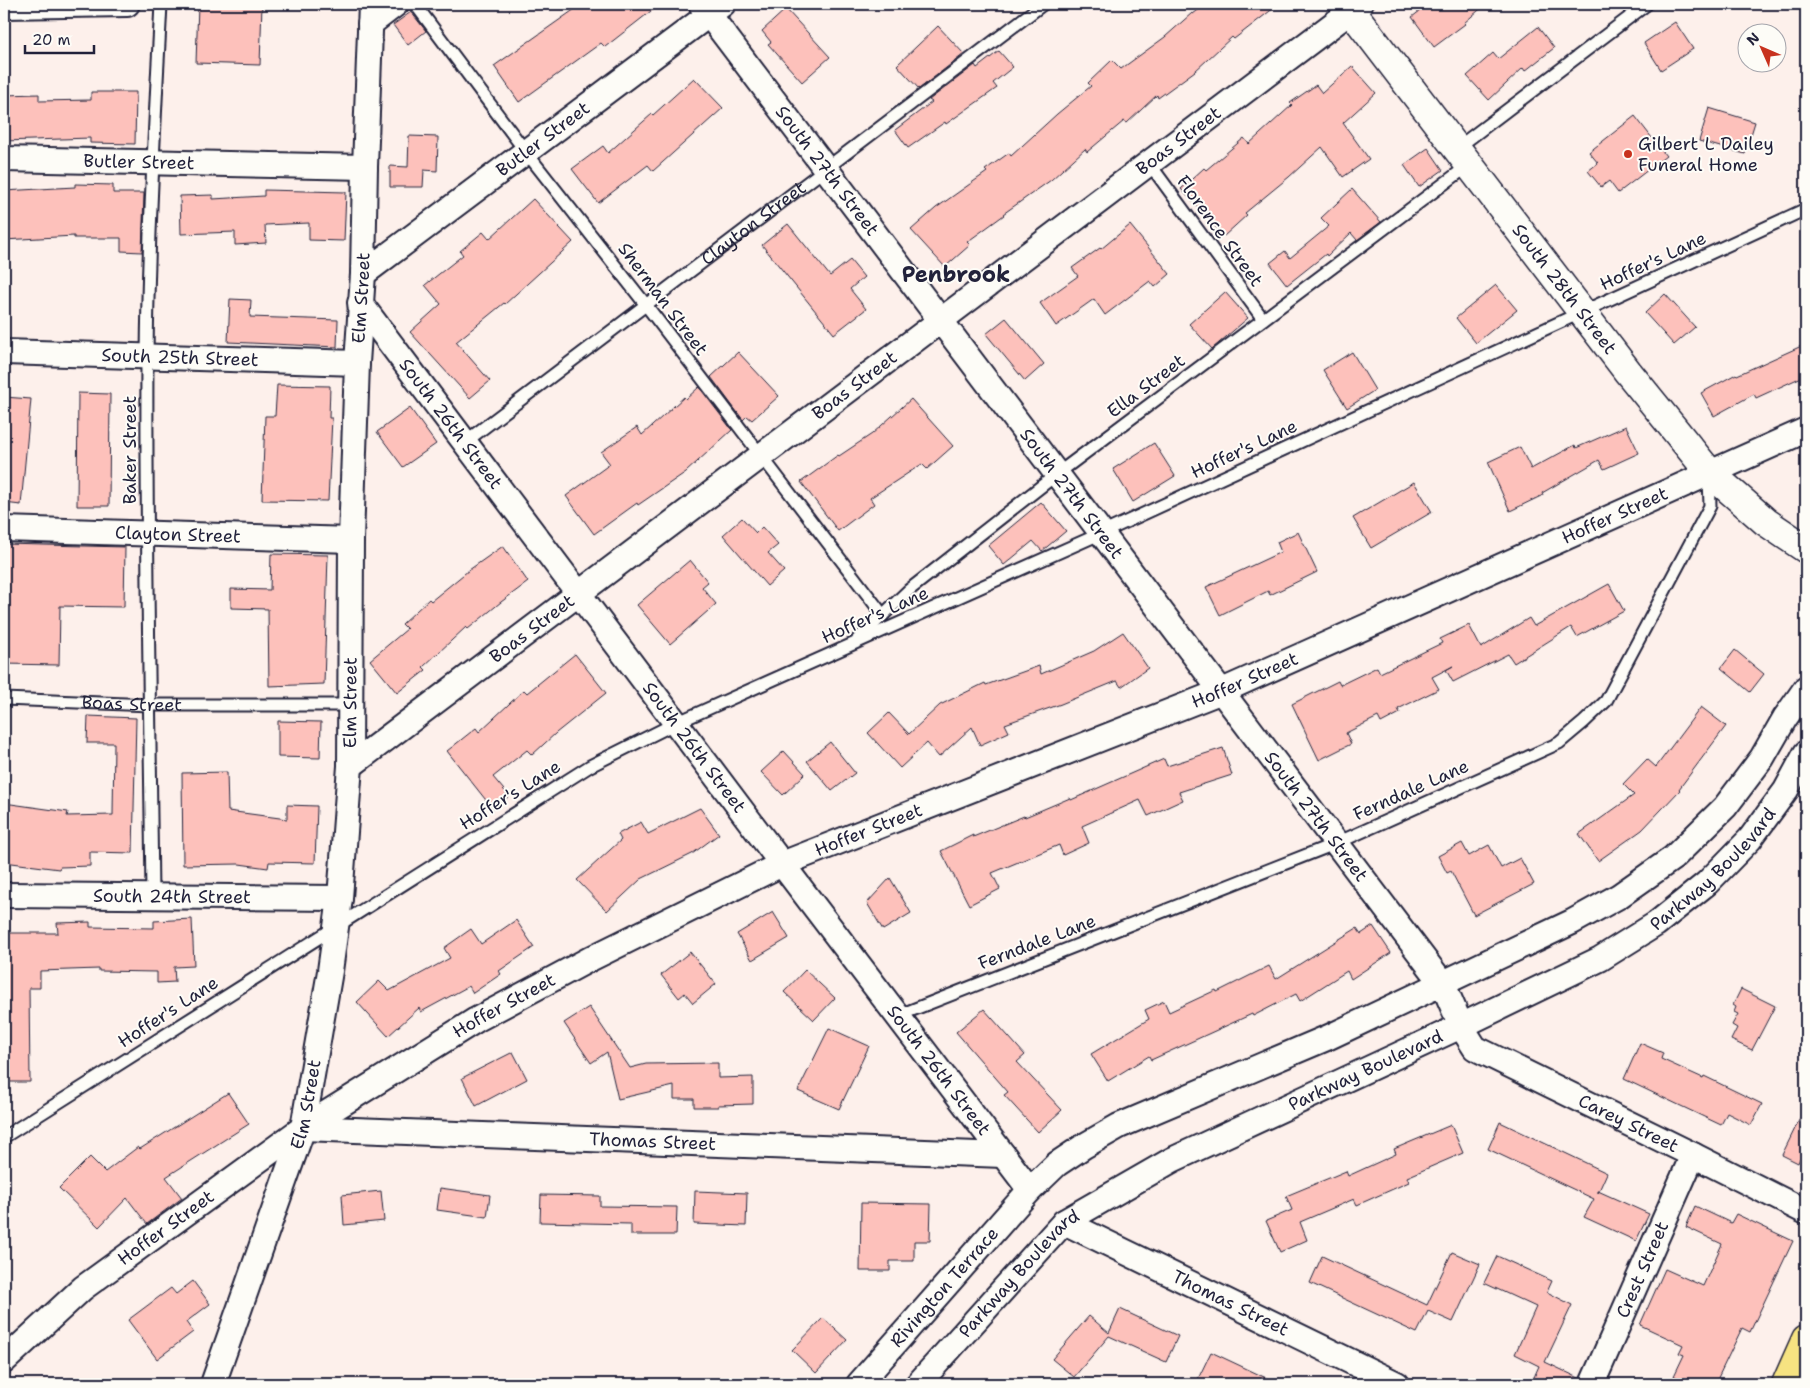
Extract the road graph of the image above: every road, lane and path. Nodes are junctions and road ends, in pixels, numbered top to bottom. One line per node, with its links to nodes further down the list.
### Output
1 (127, 4): 7 (street)
2 (161, 4): 14 (lane, Baker Street)
3 (396, 4): 10 (street)
4 (415, 4): 11 (lane, Sherman Street)
5 (1043, 4): 17 (lane, Clayton Street)
6 (1647, 4): 12 (lane, Ella Street)
7 (4, 6)
8 (1352, 6): 12 (street, South 28th Street); 15 (street, Boas Street)
9 (711, 7): 11 (street, Butler Street); 17 (street, South 27th Street)
10 (370, 14): 16 (street, Elm Street)
11 (526, 152): 19 (street, Butler Street); 21 (lane, Sherman Street)
12 (1463, 156): 22 (street, South 28th Street); 23 (lane, Ella Street)
13 (4, 159): 14 (street, Butler Street)
14 (153, 162): 16 (street, Butler Street); 26 (lane, Baker Street)
15 (1149, 162): 23 (lane, Florence Street); 24 (street, Boas Street)
16 (365, 167): 19 (street, Elm Street)
17 (825, 169): 21 (lane, Clayton Street); 24 (street, South 27th Street)
18 (1806, 209): 22 (lane, Hoffer's Lane)
19 (363, 274): 20 (street, Elm Street)
20 (360, 303): 27 (street, Elm Street); 29 (street, South 26th Street)
21 (646, 304): 29 (lane, Clayton Street); 30 (lane, Sherman Street)
22 (1583, 313): 31 (street, South 28th Street); 34 (lane, Hoffer's Lane)
23 (1263, 319): 32 (lane, Ella Street)
24 (940, 320): 30 (street, Boas Street); 32 (street, South 27th Street)
25 (4, 352): 26 (street, South 25th Street)
26 (147, 356): 27 (street, South 25th Street); 35 (lane, Baker Street)
27 (357, 363): 36 (street, Elm Street)
28 (1806, 430): 31 (street, Hoffer Street)
29 (465, 442): 38 (street, South 26th Street)
30 (760, 456): 38 (street, Boas Street); 39 (lane, Sherman Street)
31 (1709, 472): 37 (street, South 28th Street); 42 (street, Hoffer Street); 49 (lane, Ferndale Lane)
32 (1057, 474): 34 (street, South 27th Street); 39 (lane, Ella Street)
33 (4, 529): 35 (street, Clayton Street)
34 (1102, 533): 40 (lane, Hoffer's Lane); 42 (street, South 27th Street)
35 (148, 534): 36 (street, Clayton Street); 44 (lane, Baker Street)
36 (351, 540): 45 (street, Elm Street)
37 (1806, 549)
38 (579, 593): 46 (street, South 26th Street); 48 (street, Boas Street)
39 (883, 616): 40 (lane, Ella Street)
40 (851, 645): 46 (lane, Hoffer's Lane)
41 (1806, 688): 55 (street, Parkway Boulevard)
42 (1222, 691): 49 (street, South 27th Street); 50 (street, Hoffer Street)
43 (4, 698): 44 (lane, Boas Street)
44 (150, 705): 45 (lane, Boas Street); 52 (lane, Baker Street)
45 (350, 705): 48 (street, Elm Street)
46 (676, 723): 50 (street, South 26th Street); 54 (lane, Hoffer's Lane)
47 (1806, 753): 57 (street, Parkway Boulevard)
48 (350, 766): 53 (street, Elm Street)
49 (1337, 843): 55 (street, South 27th Street); 56 (lane, Ferndale Lane)
50 (782, 864): 56 (street, South 26th Street); 58 (street, Hoffer Street)
51 (4, 895): 52 (street, South 24th Street)
52 (152, 896): 53 (street, South 24th Street)
53 (340, 898): 54 (street, Elm Street)
54 (336, 925): 58 (street, Elm Street); 59 (lane, Hoffer's Lane)
55 (1443, 984): 57 (street, South 27th Street); 62 (street, Parkway Boulevard)
56 (897, 1016): 60 (street, South 26th Street)
57 (1461, 1026): 61 (street, Carey Street); 64 (street, Parkway Boulevard)
58 (303, 1128): 60 (street, Thomas Street); 66 (street, Hoffer Street); 67 (street, Elm Street)
59 (4, 1137)
60 (1004, 1155): 62 (street, South 26th Street)
61 (1693, 1155): 63 (street, Carey Street); 71 (street, Crest Street)
62 (1030, 1190): 68 (street, Rivington Terrace)
63 (1806, 1212)
64 (1064, 1222): 69 (street, Parkway Boulevard); 70 (street, Thomas Street)
65 (1805, 1348): 72 (main road)
66 (4, 1361)
67 (213, 1384)
68 (859, 1384)
69 (918, 1384)
70 (1397, 1384)
71 (1592, 1384)
72 (1786, 1384)

